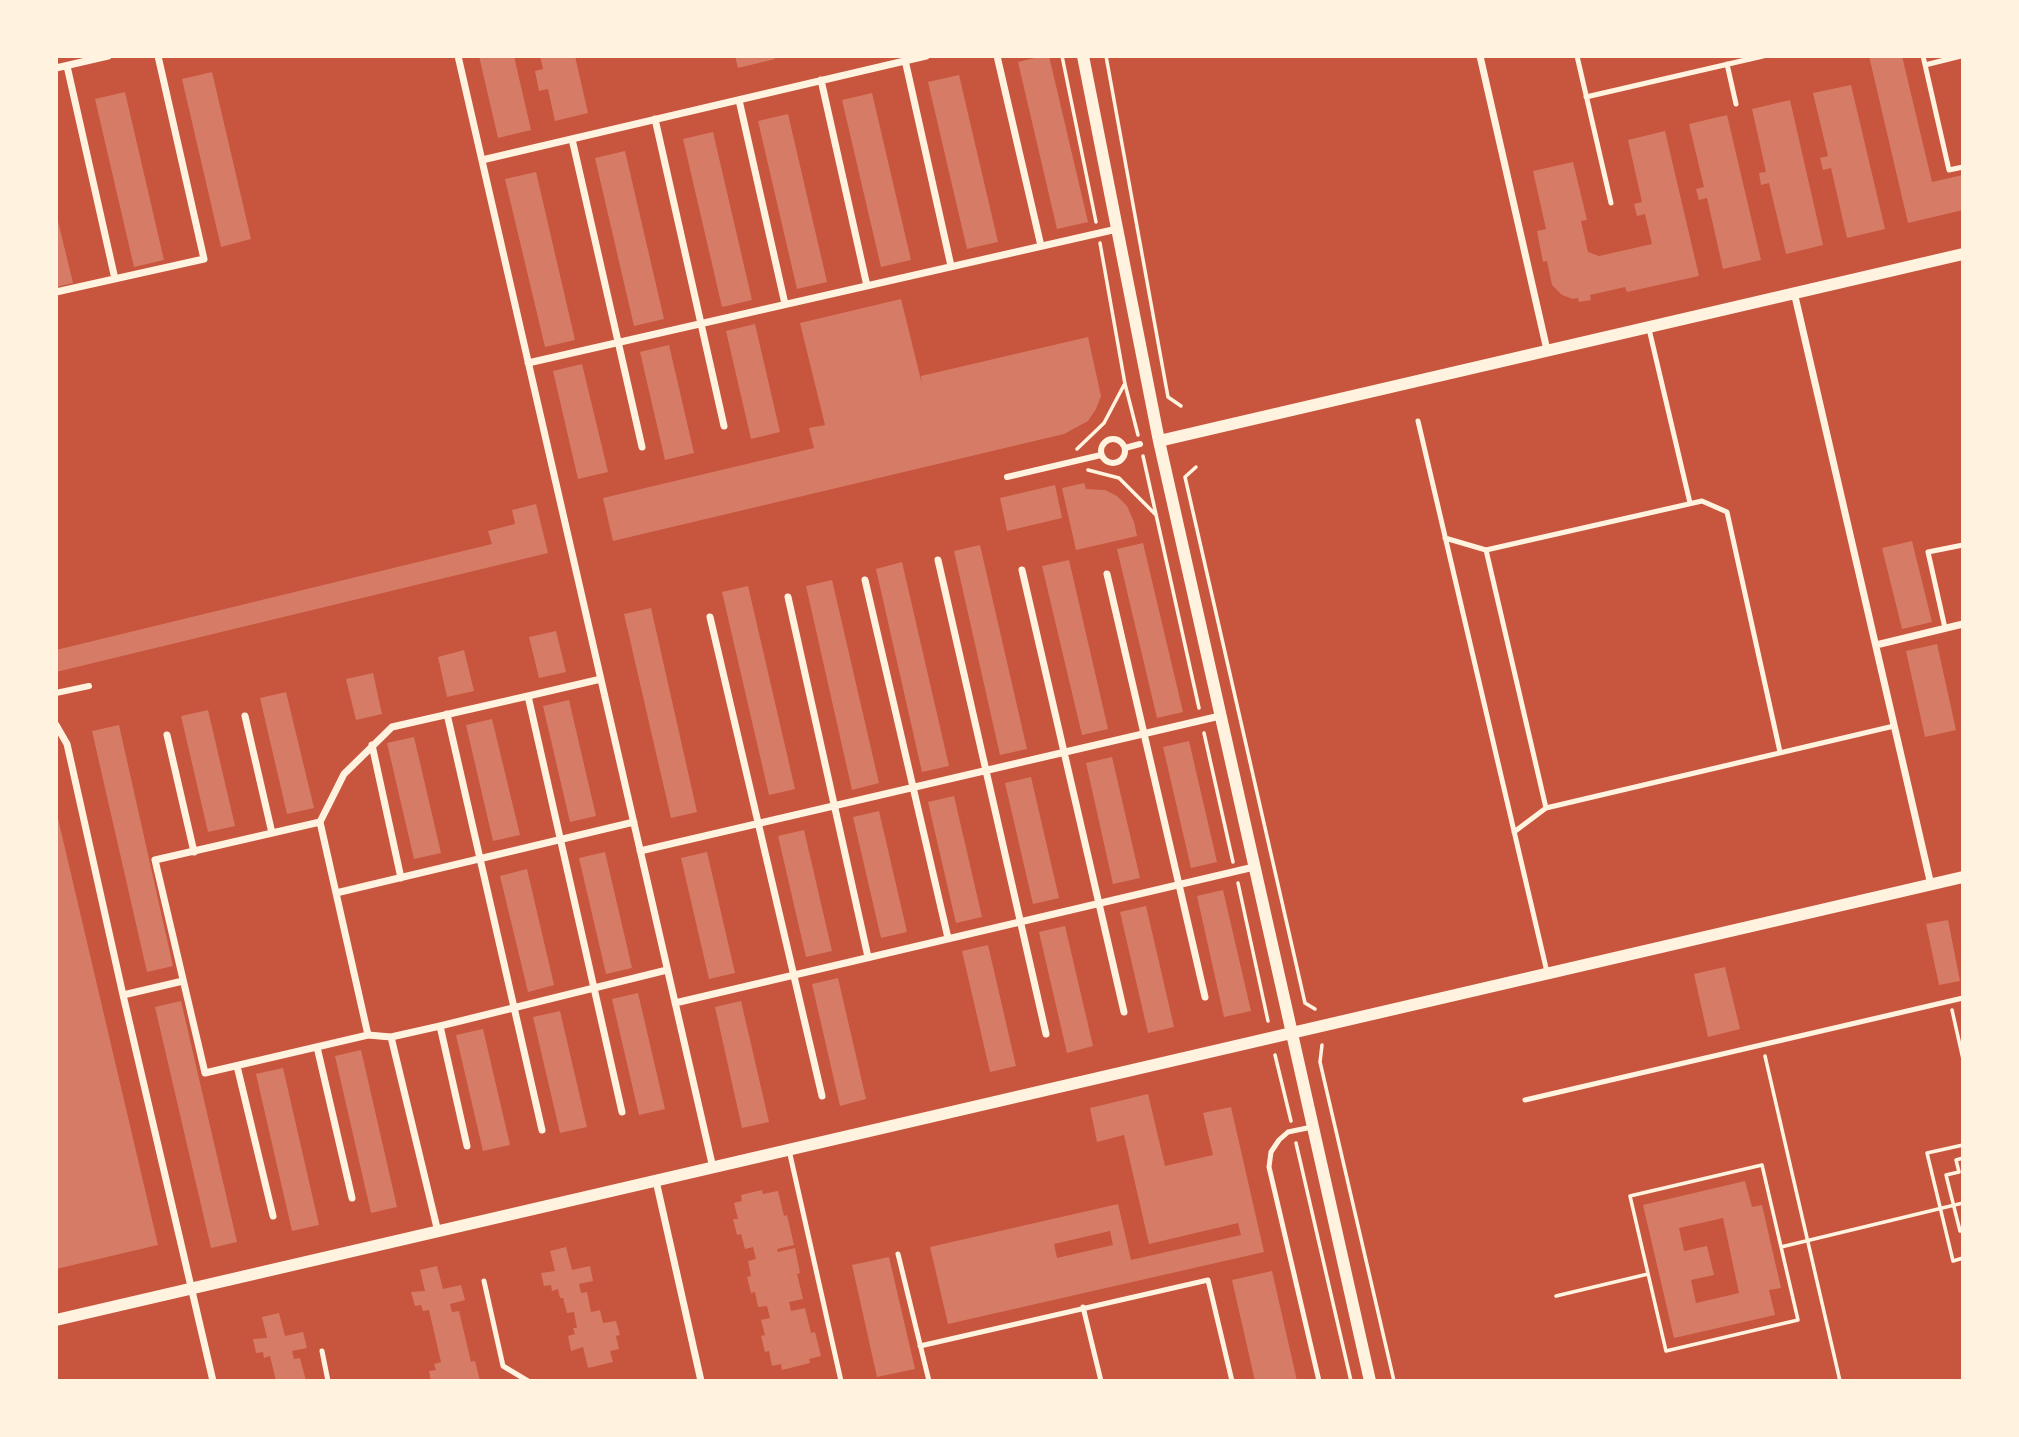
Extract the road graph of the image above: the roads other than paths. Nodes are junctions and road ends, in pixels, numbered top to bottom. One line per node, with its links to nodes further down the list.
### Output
1 (108, 56): 15 (street)
2 (158, 56): 30 (street)
3 (458, 56): 23 (street)
4 (926, 56): 12 (street)
5 (997, 56): 27 (street)
6 (1083, 56): 26 (street)
7 (1480, 56): 38 (street)
8 (1577, 56): 18 (lane)
9 (1763, 56): 13 (lane)
10 (1923, 56): 14 (lane)
11 (1961, 56): 14 (lane)
12 (905, 60): 17 (street); 29 (street)
13 (1727, 65): 18 (lane); 20 (lane)
14 (1925, 65): 24 (lane)
15 (67, 66): 16 (street); 30 (street)
16 (56, 68)
17 (821, 80): 19 (street); 31 (street)
18 (1587, 97): 25 (lane)
19 (739, 100): 21 (street); 34 (street)
20 (1736, 104)
21 (655, 119): 22 (street); 35 (street)
22 (572, 139): 23 (street); 37 (street)
23 (482, 160): 39 (street)
24 (1963, 167)
25 (1611, 203)
26 (1117, 229): 27 (street); 42 (street)
27 (1041, 246): 29 (street)
28 (1963, 254): 33 (street)
29 (951, 267): 31 (street)
30 (115, 279): 32 (street)
31 (867, 286): 34 (street)
32 (56, 292)
33 (1794, 292): 36 (street); 60 (street)
34 (785, 304): 35 (street)
35 (700, 324): 37 (street); 41 (street)
36 (1648, 327): 38 (street); 48 (lane)
37 (618, 342): 39 (street); 44 (street)
38 (1547, 350): 42 (street)
39 (528, 363): 61 (street)
40 (1418, 421): 49 (lane)
41 (724, 426)
42 (1159, 441): 67 (street)
43 (1140, 444): 45 (street)
44 (642, 447)
45 (1125, 449): 46 (street); 46 (street)
46 (1101, 455): 47 (street)
47 (1007, 477)
48 (1690, 503): 51 (lane); 74 (lane)
49 (1445, 538): 51 (lane); 82 (lane)
50 (1963, 545): 59 (lane)
51 (1486, 550): 78 (lane)
52 (938, 560): 75 (street)
53 (1022, 570): 73 (street)
54 (1107, 574): 70 (street)
55 (865, 580): 76 (street)
56 (788, 597): 77 (street)
57 (710, 617): 81 (street)
58 (1963, 624): 59 (street)
59 (1945, 628): 60 (street)
60 (1875, 645): 69 (street)
61 (601, 679): 64 (street); 80 (street)
62 (89, 686): 63 (street)
63 (56, 694)
64 (528, 695): 65 (street); 84 (street)
65 (447, 715): 72 (street); 87 (street)
66 (244, 716): 83 (street)
67 (1220, 716): 70 (street); 88 (street)
68 (56, 725): 103 (street)
69 (1894, 726): 74 (lane); 92 (street)
70 (1144, 732): 73 (street); 91 (street)
71 (167, 735): 86 (street)
72 (372, 745): 79 (street); 90 (street)
73 (1063, 752): 75 (street); 94 (street)
74 (1780, 752): 78 (lane)
75 (986, 770): 76 (street); 95 (street)
76 (913, 787): 77 (street); 96 (street)
77 (835, 805): 81 (street); 97 (street)
78 (1546, 808): 82 (lane)
79 (320, 822): 83 (street); 93 (street)
80 (634, 822): 84 (street); 85 (street)
81 (759, 823): 85 (street); 99 (street)
82 (1514, 831): 100 (lane)
83 (272, 833): 86 (street)
84 (561, 840): 87 (street); 102 (street)
85 (640, 851): 98 (street)
86 (194, 852): 101 (street)
87 (480, 859): 90 (street); 107 (street)
88 (1254, 867): 91 (street); 111 (street)
89 (1963, 877): 92 (street)
90 (401, 878): 93 (street)
91 (1179, 884): 94 (street); 104 (street)
92 (1931, 885): 100 (street)
93 (336, 893): 112 (street)
94 (1098, 903): 95 (street); 108 (street)
95 (1020, 921): 96 (street); 110 (street)
96 (948, 938): 97 (street)
97 (868, 957): 99 (street)
98 (667, 970): 102 (street); 106 (street)
99 (794, 975): 106 (street); 116 (street)
100 (1547, 975): 111 (street)
101 (183, 981): 103 (street); 115 (street)
102 (594, 987): 107 (street); 118 (street)
103 (123, 995): 130 (street)
104 (1205, 997)
105 (1963, 998): 117 (lane)
106 (675, 1003): 123 (street)
107 (514, 1007): 109 (street); 120 (street)
108 (1124, 1012)
109 (440, 1026): 113 (street); 121 (street)
110 (1046, 1034)
111 (1292, 1034): 119 (street); 122 (street)
112 (368, 1035): 113 (street); 114 (street)
113 (391, 1037): 127 (street)
114 (317, 1047): 115 (street); 125 (street)
115 (237, 1066): 126 (street)
116 (822, 1096)
117 (1525, 1100)
118 (622, 1112)
119 (1312, 1127): 143 (lane); 144 (street)
120 (542, 1130)
121 (467, 1146)
122 (789, 1150): 123 (street); 139 (lane)
123 (713, 1168): 124 (street)
124 (656, 1181): 127 (street); 138 (street)
125 (352, 1199)
126 (273, 1216)
127 (438, 1232): 130 (street)
128 (898, 1254): 133 (lane)
129 (484, 1282): 137 (lane)
130 (191, 1288): 132 (street); 135 (street)
131 (1083, 1307): 133 (lane); 141 (lane); 142 (lane)
132 (56, 1320)
133 (920, 1346): 140 (lane)
134 (322, 1351): 136 (lane)
135 (213, 1381)
136 (328, 1381)
137 (528, 1381)
138 (701, 1381)
139 (841, 1381)
140 (929, 1381)
141 (1101, 1381)
142 (1232, 1381)
143 (1319, 1381)
144 (1370, 1381)

